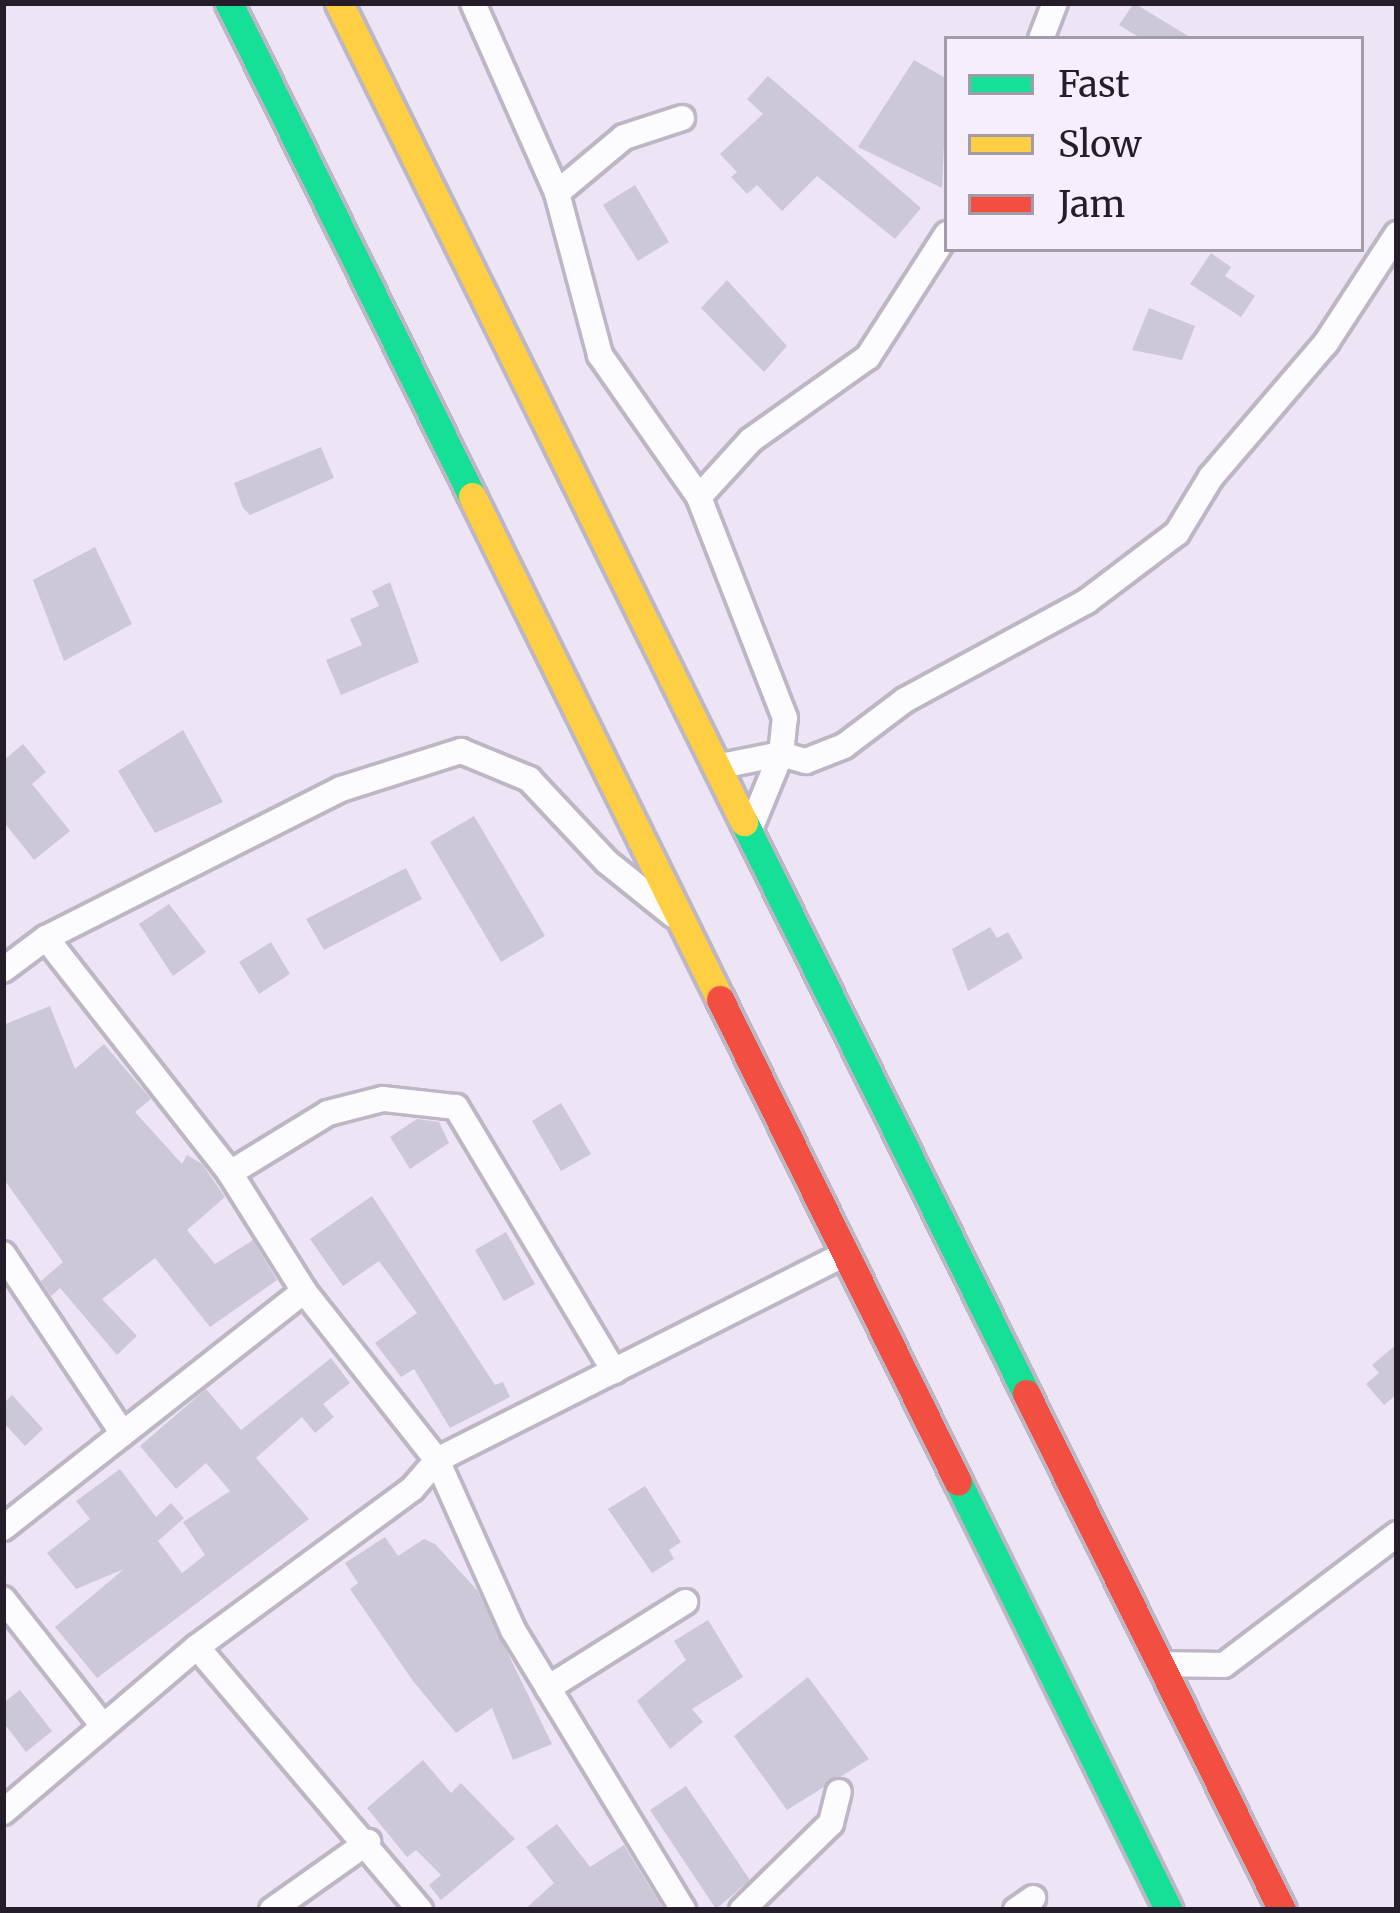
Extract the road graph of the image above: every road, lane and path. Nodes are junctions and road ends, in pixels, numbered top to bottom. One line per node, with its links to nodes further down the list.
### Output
1 (229, 3): 14 (highway)
2 (339, 3): 12 (highway)
3 (473, 3): 7 (street)
4 (1055, 3): 5 (street)
5 (1042, 36)
6 (682, 118): 7 (street)
7 (557, 193): 10 (street)
8 (1397, 234): 11 (street)
9 (944, 239): 10 (street)
10 (699, 496): 11 (street)
11 (781, 754): 12 (street); 13 (street)
12 (716, 767): 13 (highway)
13 (749, 832): 29 (highway)
14 (683, 922): 15 (street); 18 (highway)
15 (46, 938): 16 (street); 17 (street)
16 (3, 970)
17 (230, 1173): 20 (street); 21 (street)
18 (846, 1253): 21 (street); 39 (highway)
19 (3, 1254): 22 (street)
20 (304, 1291): 22 (street); 23 (street)
21 (614, 1371): 23 (street)
22 (123, 1434): 24 (street)
23 (436, 1460): 28 (street); 30 (street)
24 (3, 1528)
25 (1397, 1534): 29 (street)
26 (3, 1599): 31 (street)
27 (685, 1602): 30 (street)
28 (197, 1647): 31 (street); 34 (street)
29 (1160, 1664): 40 (highway)
30 (548, 1688): 37 (street)
31 (102, 1725): 33 (street)
32 (839, 1792): 38 (street)
33 (3, 1812)
34 (368, 1842): 35 (street); 36 (street)
35 (272, 1910)
36 (420, 1910)
37 (683, 1910)
38 (742, 1910)
39 (1169, 1910)
40 (1282, 1910)

